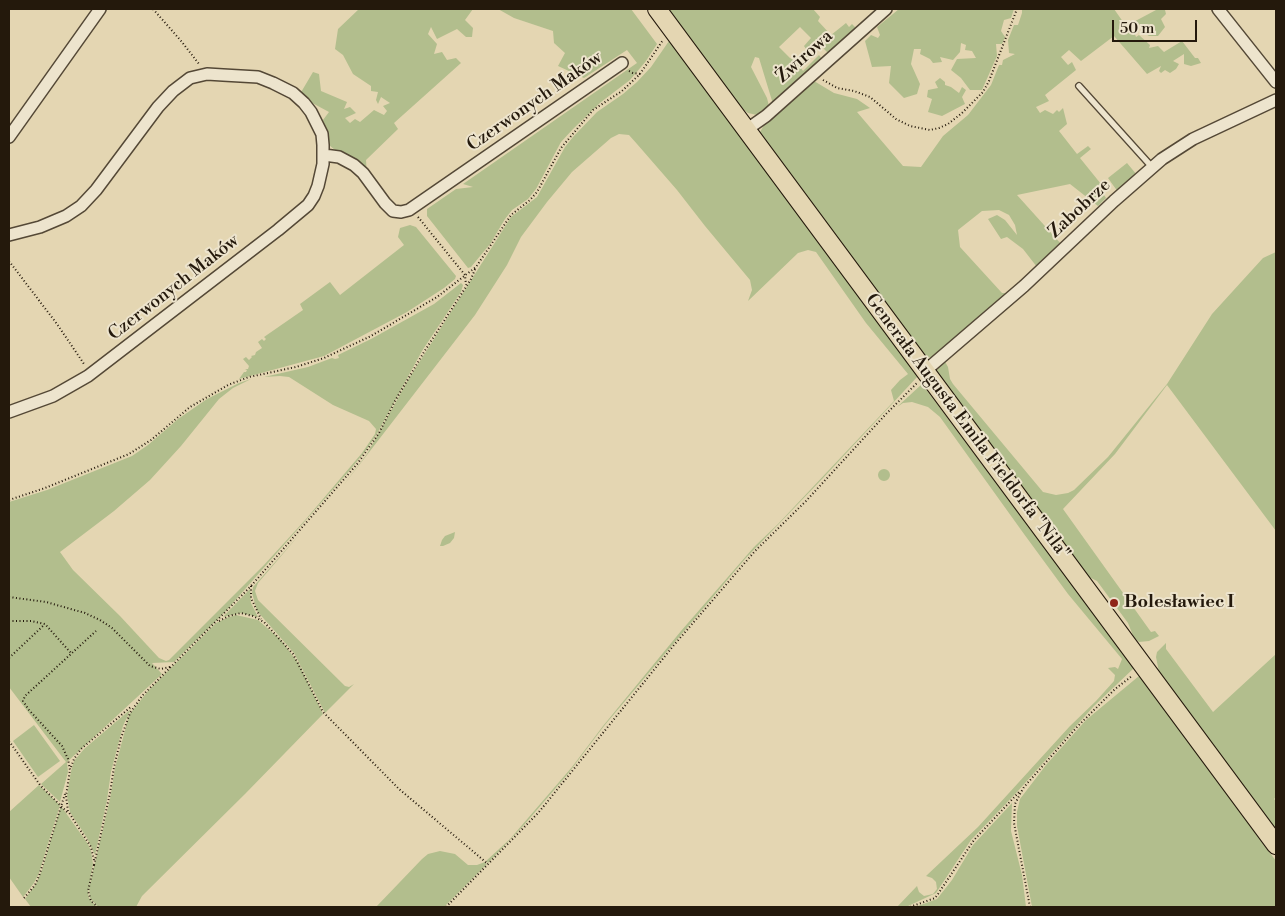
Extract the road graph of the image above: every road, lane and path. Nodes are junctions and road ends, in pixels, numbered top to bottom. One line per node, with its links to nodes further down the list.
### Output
1 (100, 9): 15 (street)
2 (153, 9): 10 (path)
3 (657, 9): 7 (main road, Generała Augusta Emila Fieldorfa "Nila")
4 (886, 9): 9 (street, Żwirowa)
5 (1017, 9): 9 (path)
6 (1218, 9): 11 (street)
7 (670, 27): 14 (main road, Generała Augusta Emila Fieldorfa "Nila"); 21 (path)
8 (622, 63): 18 (street, Czerwonych Maków)
9 (815, 72): 14 (street, Żwirowa)
10 (207, 74): 16 (street, Czerwonych Maków); 19 (street, Czerwonych Maków)
11 (1276, 82)
12 (1079, 86): 17 (lane)
13 (1276, 100): 17 (street, Zabobrze)
14 (746, 130): 24 (main road, Generała Augusta Emila Fieldorfa "Nila")
15 (9, 137)
16 (324, 155): 18 (street); 25 (street, Czerwonych Maków)
17 (1152, 167): 24 (street, Zabobrze)
18 (411, 209): 22 (path)
19 (9, 235)
20 (9, 261): 25 (path)
21 (476, 267): 22 (path); 23 (path)
22 (465, 275): 23 (path); 27 (path)
23 (466, 288): 28 (path)
24 (926, 372): 38 (main road, Generała Augusta Emila Fieldorfa "Nila"); 48 (path)
25 (88, 376): 26 (street, Czerwonych Maków)
26 (9, 412)
27 (9, 500)
28 (252, 586): 31 (path); 32 (path)
29 (9, 597): 37 (path)
30 (9, 621): 33 (path)
31 (262, 621): 32 (path); 48 (path)
32 (216, 622): 37 (path)
33 (45, 624): 35 (path); 36 (path)
34 (96, 631): 35 (path)
35 (72, 653): 41 (path)
36 (9, 658)
37 (174, 664): 39 (path)
38 (1144, 666): 42 (path); 46 (main road, Generała Augusta Emila Fieldorfa "Nila")
39 (135, 704): 41 (path); 47 (path)
40 (9, 741): 44 (path)
41 (70, 770): 43 (path)
42 (1024, 787): 52 (path); 53 (path)
43 (67, 789): 44 (path); 45 (path)
44 (61, 804): 45 (path); 49 (path)
45 (72, 818): 47 (path)
46 (1276, 845)
47 (94, 865): 50 (path)
48 (489, 865): 51 (path)
49 (24, 898)
50 (98, 907)
51 (446, 907)
52 (910, 907)
53 (1030, 907)

